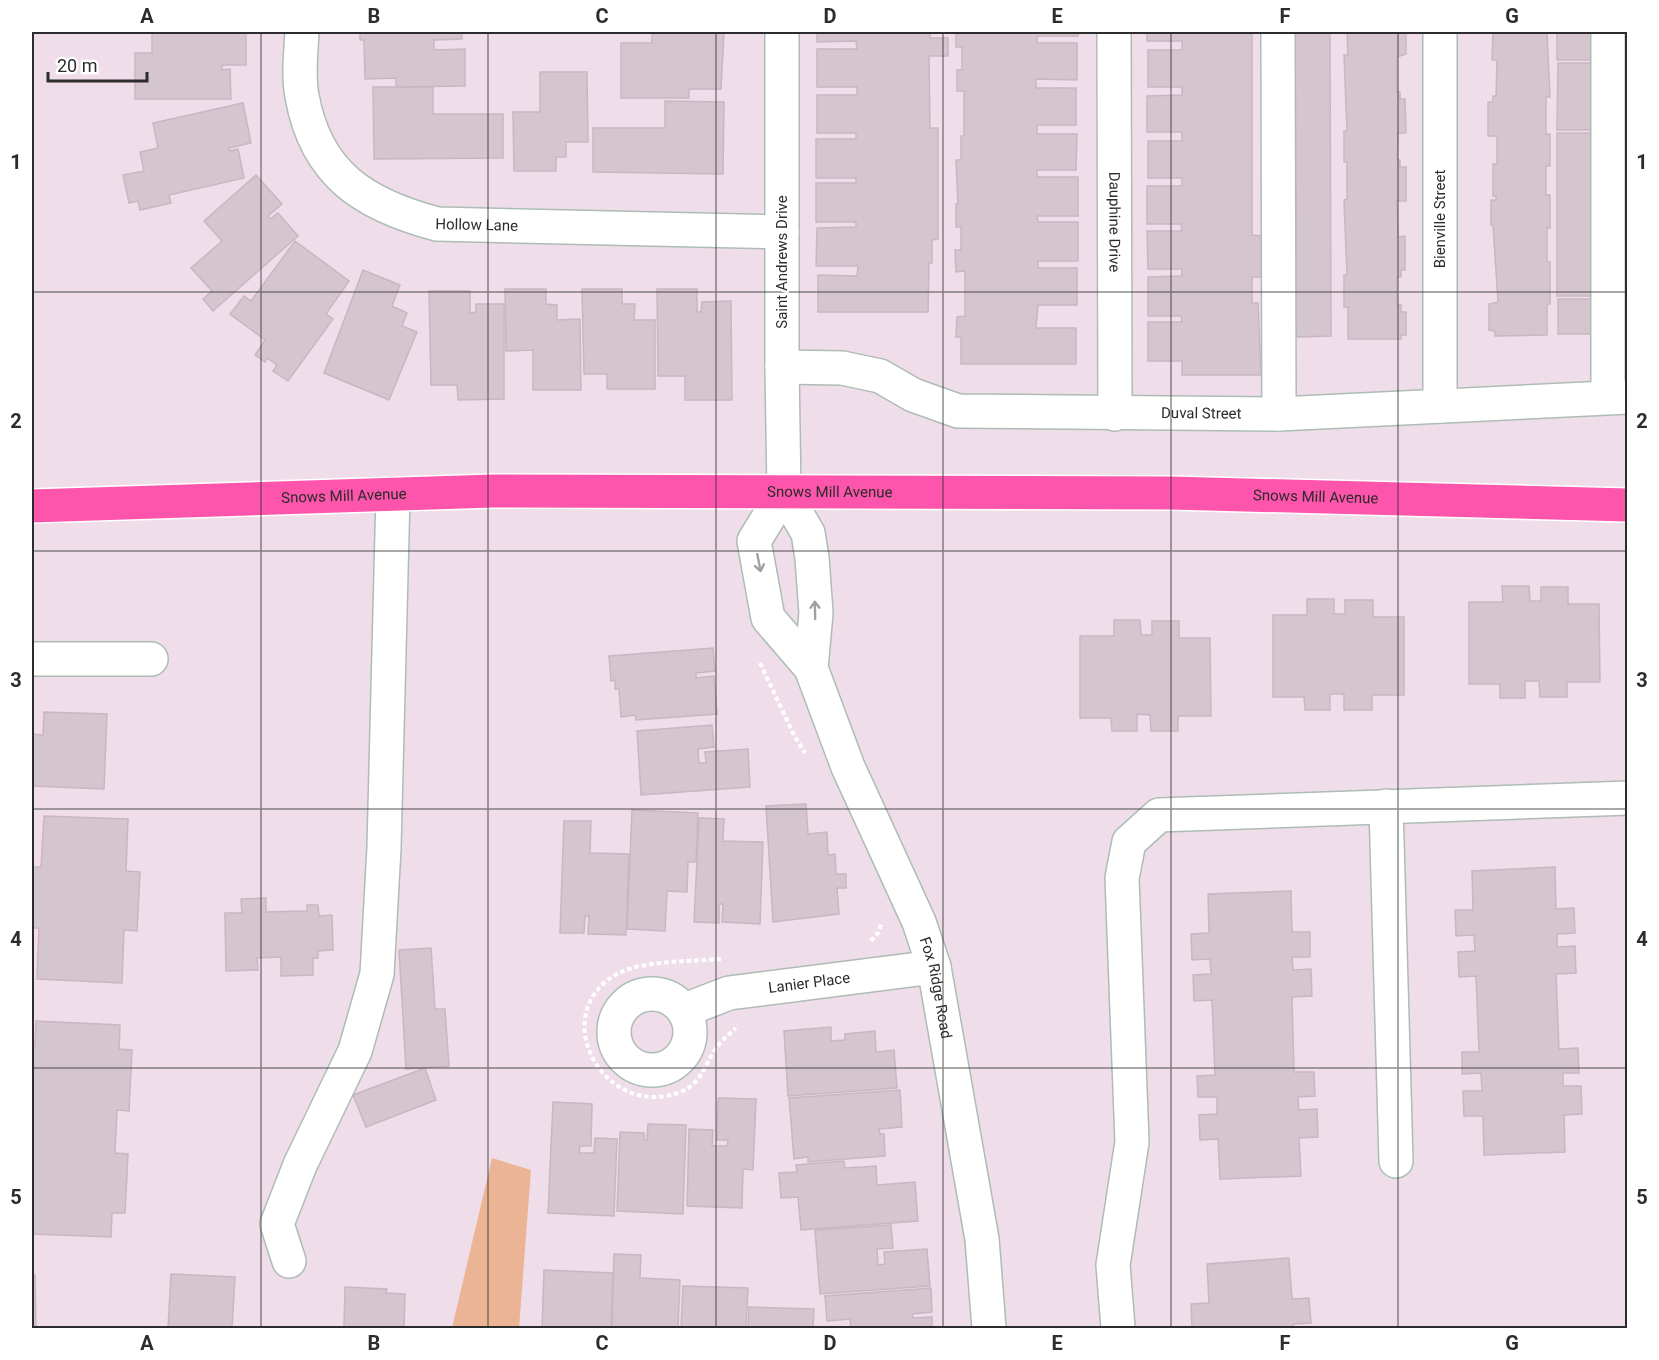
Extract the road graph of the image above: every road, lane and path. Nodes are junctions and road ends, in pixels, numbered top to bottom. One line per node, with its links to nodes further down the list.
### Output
1 (302, 32): 7 (street, Hollow Lane)
2 (782, 32): 7 (street, Saint Andrews Drive)
3 (1113, 32): 11 (street, Dauphine Drive)
4 (1278, 32): 12 (street)
5 (1440, 32): 10 (street, Bienville Street)
6 (1608, 32): 9 (street)
7 (782, 232): 8 (street, Saint Andrews Drive)
8 (782, 367): 11 (street, Duval Street); 13 (street, Saint Andrews Drive)
9 (1618, 397): 10 (street, Duval Street)
10 (1440, 406): 12 (street, Duval Street)
11 (1115, 414): 12 (street, Duval Street)
12 (1279, 414)
13 (784, 492): 14 (main road, Snows Mill Avenue); 15 (main road, Snows Mill Avenue); 19 (street, Fox Ridge Road, one-way to 13); 19 (street, Fox Ridge Road, one-way to 19)
14 (393, 494): 16 (main road, Snows Mill Avenue); 25 (street)
15 (1628, 505)
16 (32, 506)
17 (32, 659): 18 (street)
18 (151, 659)
19 (811, 668): 22 (street, Fox Ridge Road)
20 (1628, 798): 21 (street)
21 (1386, 807): 24 (street); 27 (street)
22 (934, 967): 23 (street, Lanier Place); 26 (street, Fox Ridge Road)
23 (686, 1011)
24 (1396, 1161)
25 (289, 1261)
26 (989, 1329)
27 (1118, 1329)

